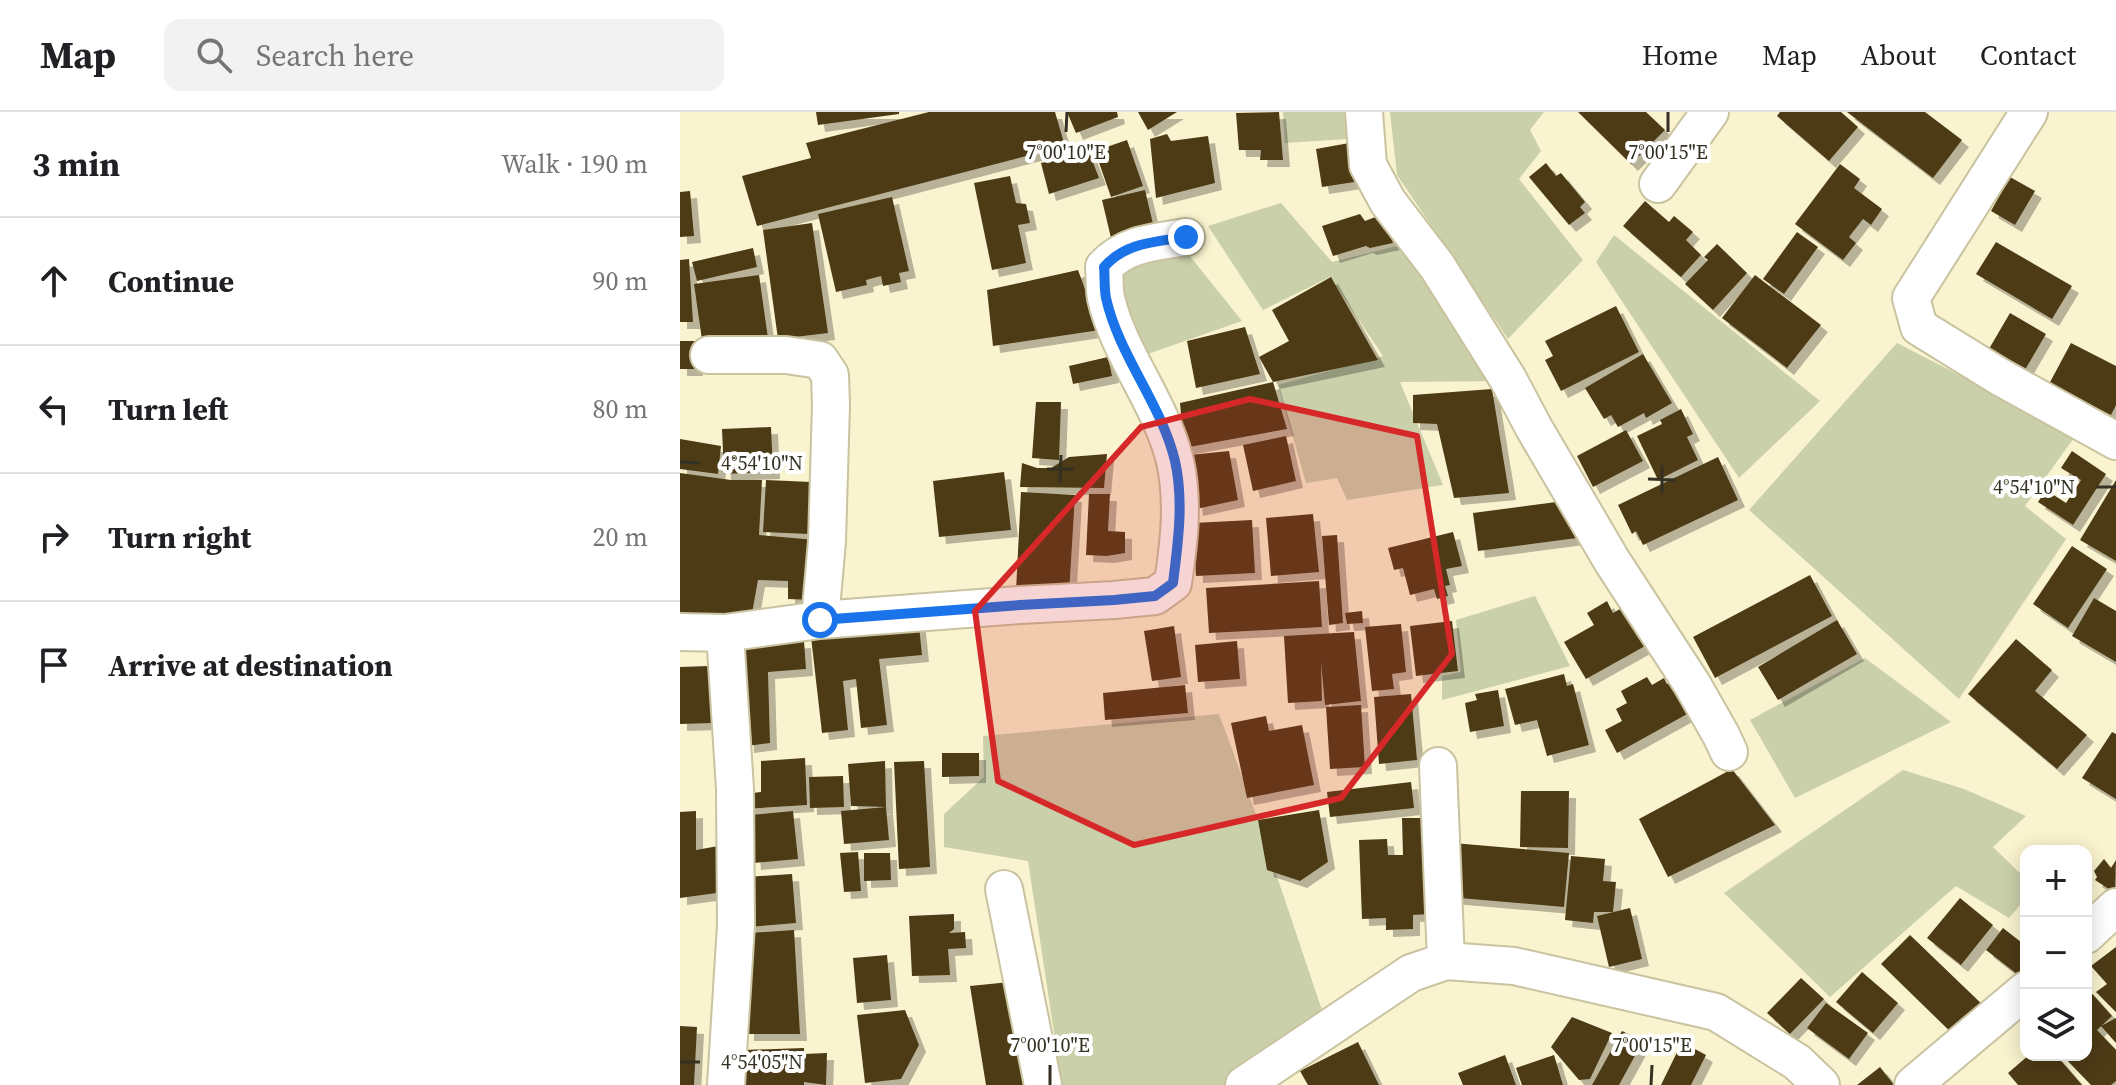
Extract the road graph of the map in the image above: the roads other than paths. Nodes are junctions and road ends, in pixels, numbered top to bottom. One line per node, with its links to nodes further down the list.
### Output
1 (1364, 112): 11 (street)
2 (1710, 112): 4 (street)
3 (2029, 112): 7 (street)
4 (1658, 184)
5 (1186, 237): 8 (street)
6 (709, 355): 8 (street)
7 (2116, 441)
8 (820, 620): 10 (street)
9 (680, 632): 10 (street)
10 (725, 633): 18 (street)
11 (1729, 752)
12 (1438, 766): 16 (street)
13 (1004, 889): 19 (street)
14 (2116, 907): 15 (street)
15 (2092, 929)
16 (1446, 961): 20 (street); 21 (street)
17 (2020, 995): 22 (street)
18 (726, 1085)
19 (1043, 1085)
20 (1244, 1085)
21 (1821, 1085)
22 (1913, 1085)

